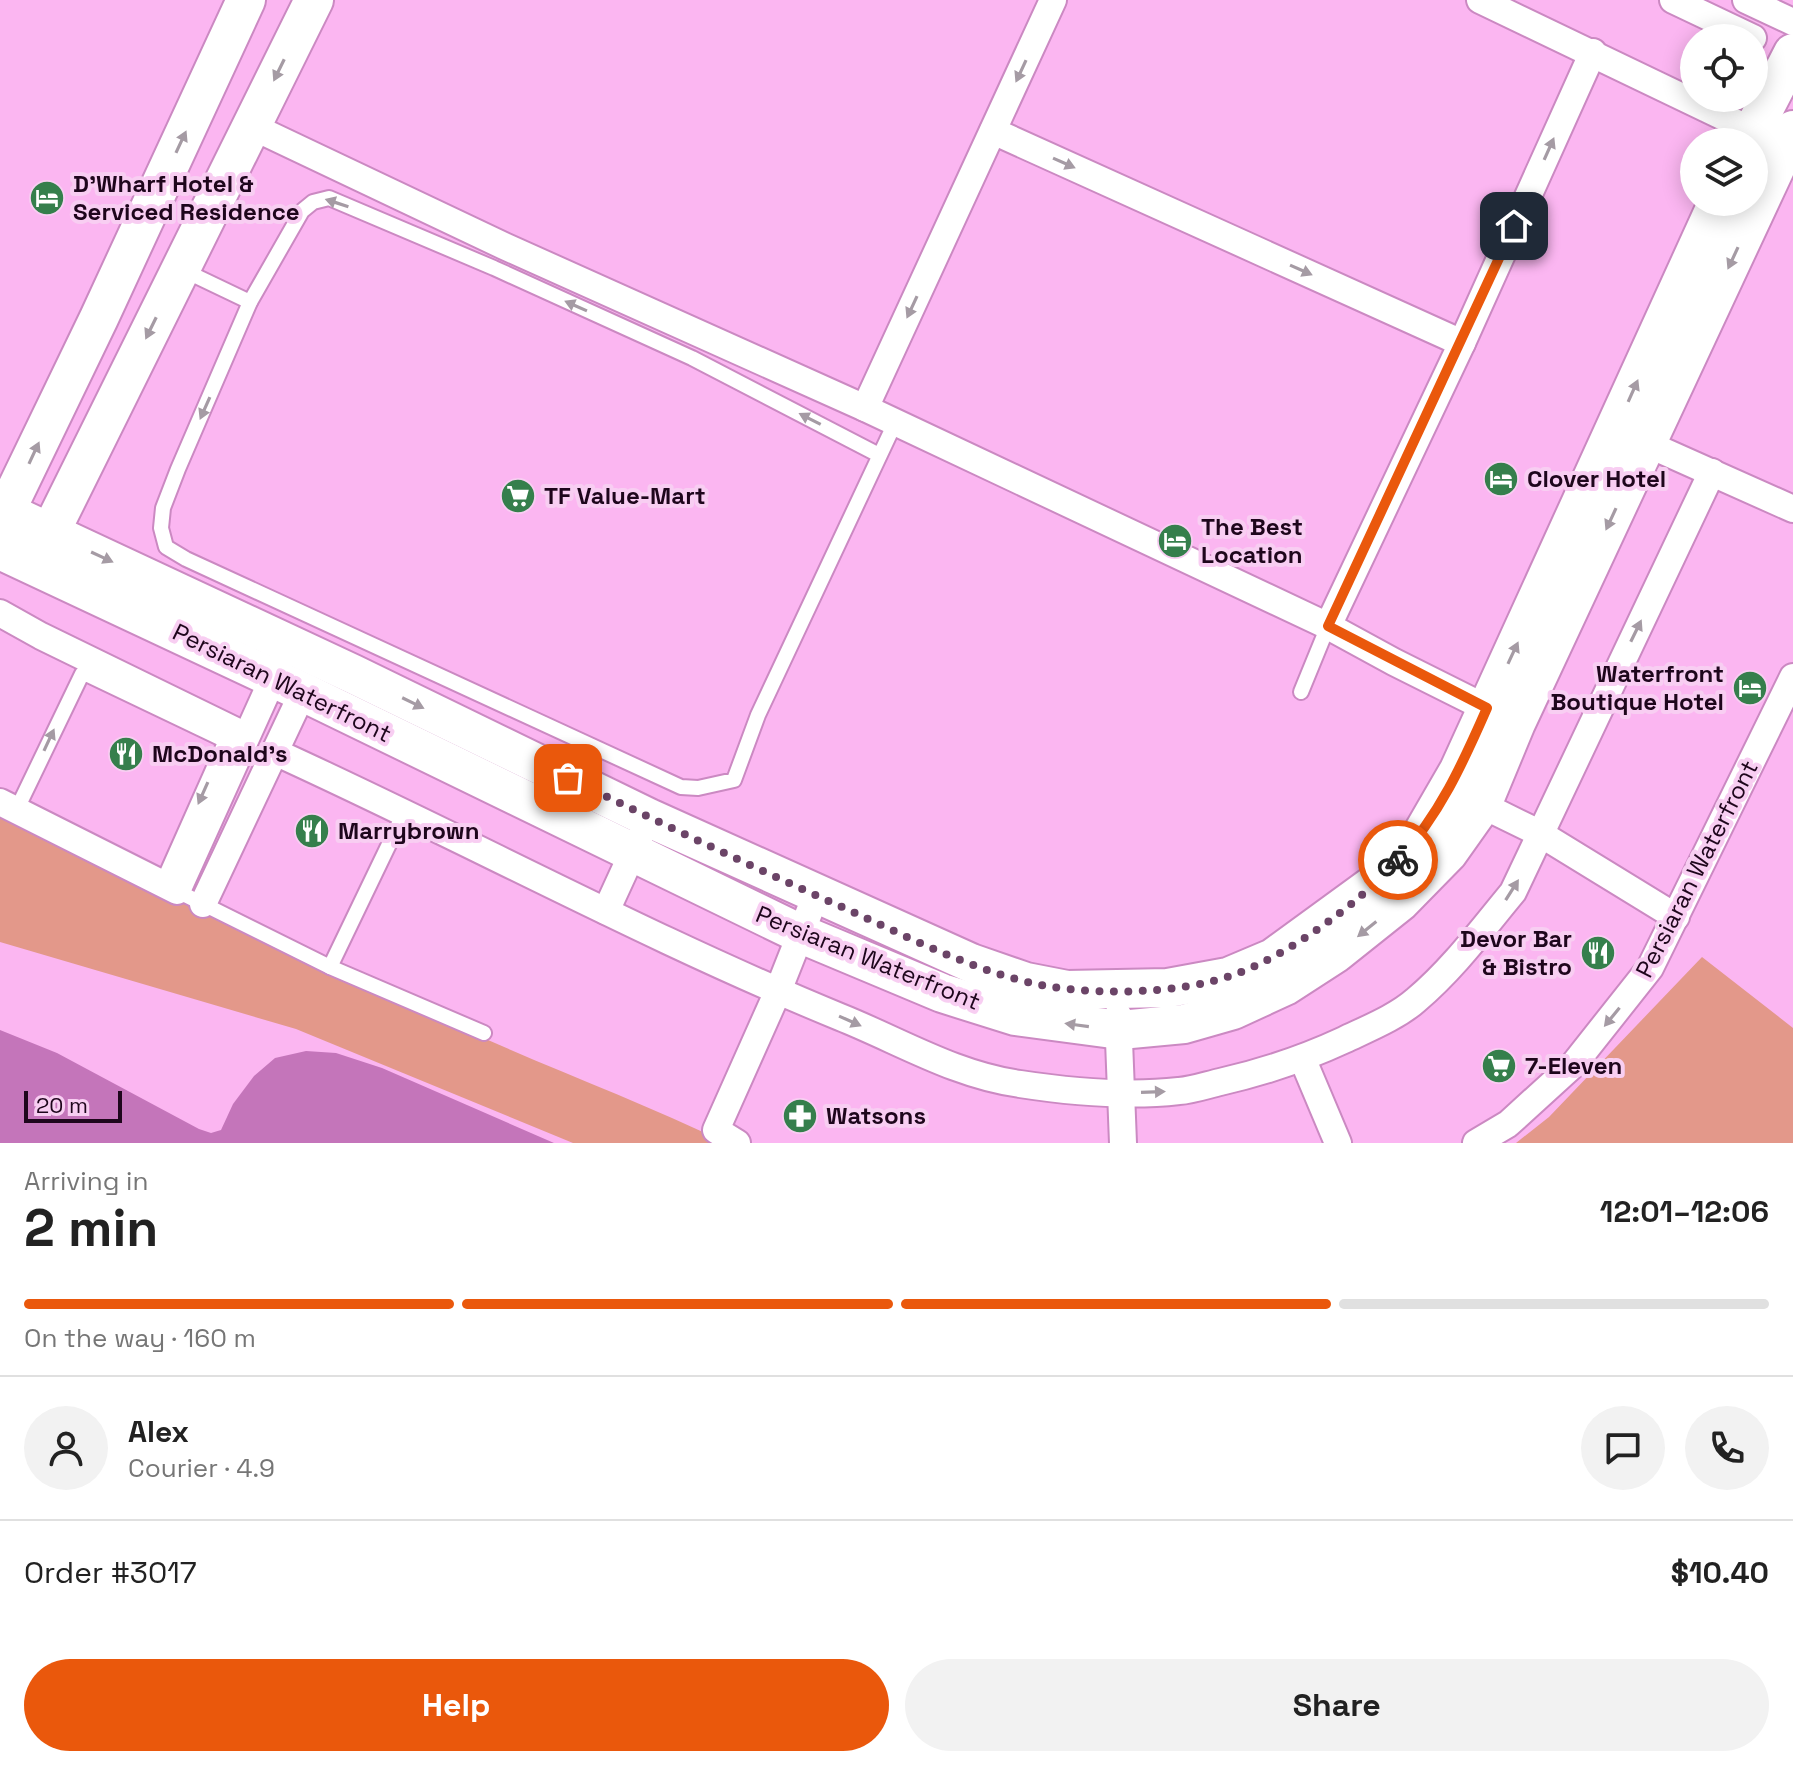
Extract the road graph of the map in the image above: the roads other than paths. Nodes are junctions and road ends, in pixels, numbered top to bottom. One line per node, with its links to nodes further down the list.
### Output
1 (246, 0): 29 (street, Persiaran Waterfront, one-way to 1)
2 (314, 0): 11 (street, one-way to 11)
3 (1053, 0): 15 (street, one-way to 15)
4 (1480, 0): 10 (street)
5 (1673, 0): 7 (street)
6 (1746, 0): 9 (street)
7 (1724, 24)
8 (1768, 41): 9 (street)
9 (1793, 47): 13 (street)
10 (1593, 52): 12 (street); 22 (street, one-way to 10)
11 (251, 126): 19 (street); 20 (street)
12 (1735, 128)
13 (1754, 128)
14 (1793, 130): 16 (street, Persiaran Waterfront)
15 (993, 131): 22 (street, one-way to 22); 23 (street, one-way to 23)
16 (1768, 171)
17 (1713, 216): 25 (street, Persiaran Waterfront, one-way to 17)
18 (1744, 216): 25 (street, Persiaran Waterfront, one-way to 25)
19 (499, 257): 21 (lane, one-way to 21); 23 (street); 26 (lane, one-way to 19)
20 (180, 269): 21 (lane); 30 (street, one-way to 30)
21 (250, 302): 34 (lane, one-way to 34)
22 (1462, 343): 32 (street)
23 (865, 408): 24 (street)
24 (895, 423): 26 (lane); 32 (street)
25 (1631, 437): 27 (street); 38 (street, Persiaran Waterfront)
26 (879, 455): 34 (lane)
27 (1712, 472): 28 (street); 45 (street, one-way to 27)
28 (1793, 509)
29 (2, 515): 30 (street, Persiaran Waterfront)
30 (28, 550): 33 (street, Persiaran Waterfront, one-way to 33); 36 (street, Persiaran Waterfront)
31 (0, 613): 39 (street)
32 (1328, 626): 37 (lane); 38 (street)
33 (289, 644): 34 (street, Persiaran Waterfront); 36 (street)
34 (361, 659): 44 (street, Persiaran Waterfront, one-way to 44)
35 (1793, 677): 51 (street, Persiaran Waterfront)
36 (288, 685): 39 (street); 40 (street); 46 (street, Persiaran Waterfront)
37 (1301, 692)
38 (1502, 716): 41 (street, Persiaran Waterfront); 55 (street, Persiaran Waterfront)
39 (246, 736): 47 (street)
40 (275, 752): 43 (street); 49 (street)
41 (1482, 805): 45 (street); 56 (street, Persiaran Waterfront, one-way to 56)
42 (8, 807): 47 (street); 47 (lane, one-way to 47)
43 (405, 811): 50 (street); 53 (lane)
44 (649, 818): 46 (street); 48 (street, Persiaran Waterfront)
45 (1539, 833): 51 (street); 58 (street, one-way to 45)
46 (633, 854): 50 (street); 52 (street, Persiaran Waterfront)
47 (170, 888): 49 (lane)
48 (816, 895): 52 (street); 55 (street, Persiaran Waterfront)
49 (203, 904): 53 (lane)
50 (606, 911): 54 (street)
51 (1676, 917): 63 (street, Persiaran Waterfront, one-way to 63)
52 (801, 934): 54 (street); 56 (street, Persiaran Waterfront, one-way to 52)
53 (330, 967): 57 (lane)
54 (778, 991): 59 (street, one-way to 59); 60 (street)
55 (1116, 991): 56 (street)
56 (1120, 1030): 59 (street)
57 (484, 1033)
58 (1303, 1060): 59 (street, one-way to 58); 62 (street)
59 (1120, 1093): 61 (street)
60 (737, 1143)
61 (1123, 1143)
62 (1338, 1143)
63 (1476, 1143)

